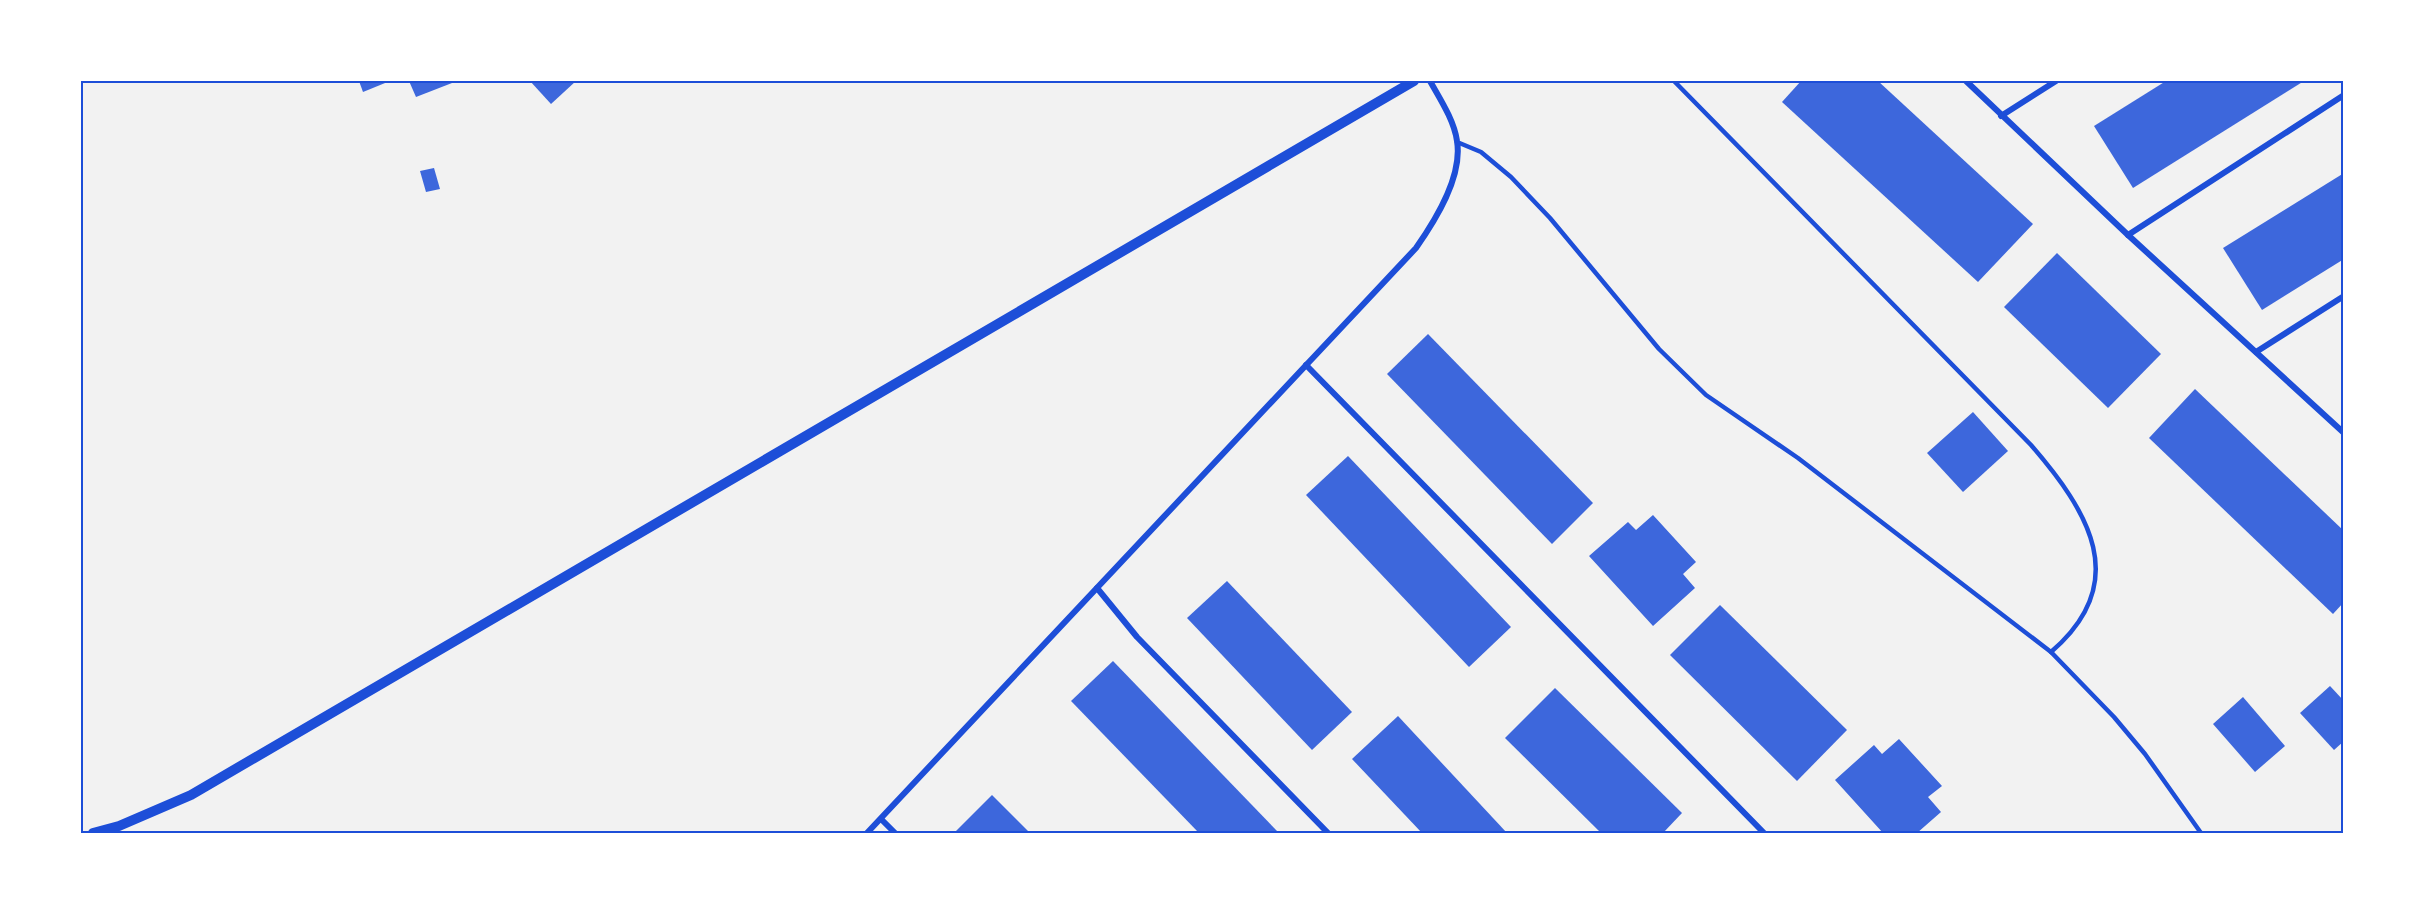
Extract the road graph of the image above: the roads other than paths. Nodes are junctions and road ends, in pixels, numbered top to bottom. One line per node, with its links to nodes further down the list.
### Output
1 (1414, 81): 17 (street)
2 (1430, 81): 8 (street)
3 (1674, 81): 15 (lane)
4 (1966, 81): 7 (street)
5 (2056, 81): 7 (street)
6 (2344, 95): 9 (street)
7 (2001, 116): 9 (street)
8 (1457, 142): 12 (street); 15 (lane)
9 (2128, 235): 11 (street)
10 (2344, 296): 11 (street)
11 (2256, 352): 13 (street)
12 (1306, 365): 14 (street); 21 (street)
13 (2344, 433)
14 (1096, 588): 16 (street); 20 (street)
15 (2051, 652): 22 (lane)
16 (880, 819): 18 (street); 19 (street)
17 (93, 833)
18 (867, 833)
19 (895, 833)
20 (1328, 833)
21 (1764, 833)
22 (2201, 833)

